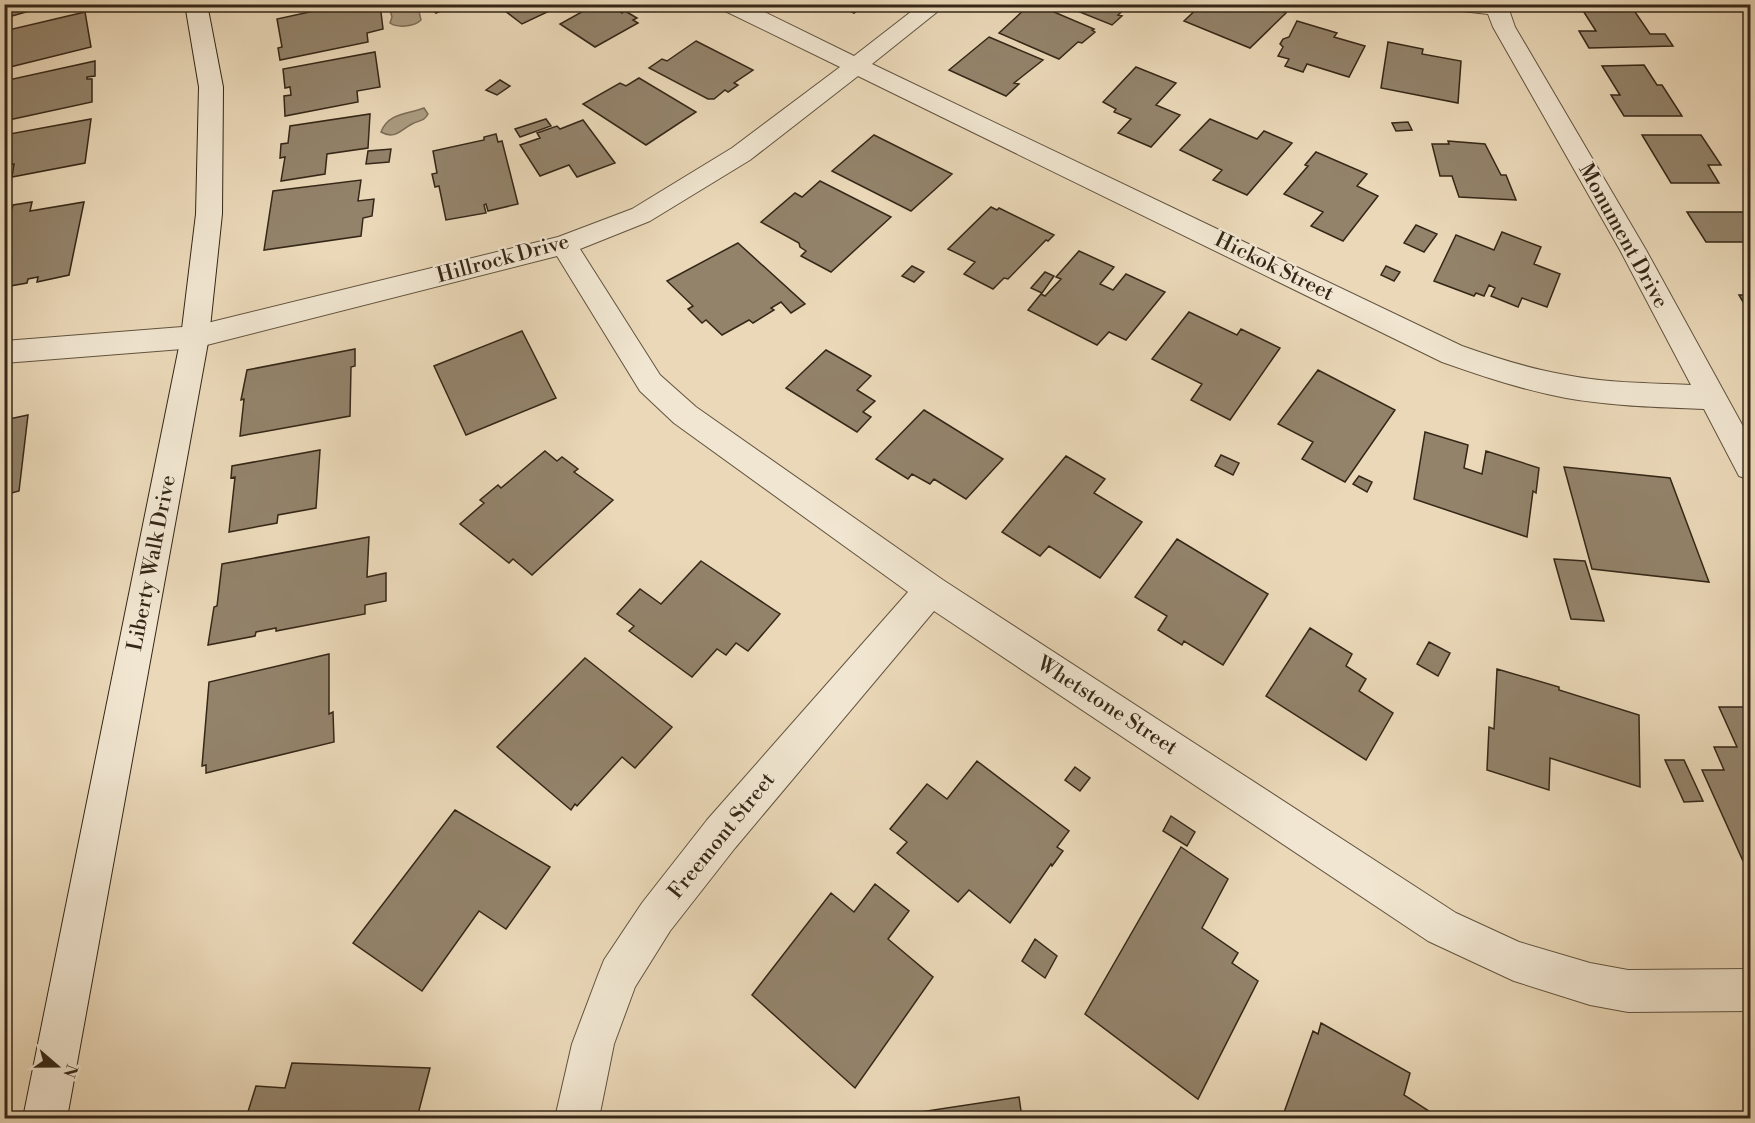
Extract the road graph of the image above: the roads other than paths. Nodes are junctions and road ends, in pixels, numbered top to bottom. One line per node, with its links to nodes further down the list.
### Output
1 (196, 4): 8 (street, Liberty Walk Drive)
2 (729, 4): 6 (street, Hickok Street)
3 (936, 4): 6 (street, Hillrock Drive)
4 (1452, 4): 5 (street)
5 (1497, 6): 10 (street, Monument Drive)
6 (857, 65): 7 (street, Hillrock Drive); 10 (street, Hickok Street)
7 (564, 245): 8 (street, Hillrock Drive); 12 (street, Whetstone Street)
8 (195, 337): 9 (street, Hillrock Drive); 14 (street, Liberty Walk Drive)
9 (4, 352)
10 (1711, 398): 11 (street, Monument Drive)
11 (1750, 467)
12 (931, 590): 13 (street, Whetstone Street); 15 (street, Freemont Street)
13 (1750, 990)
14 (45, 1119)
15 (577, 1119)

